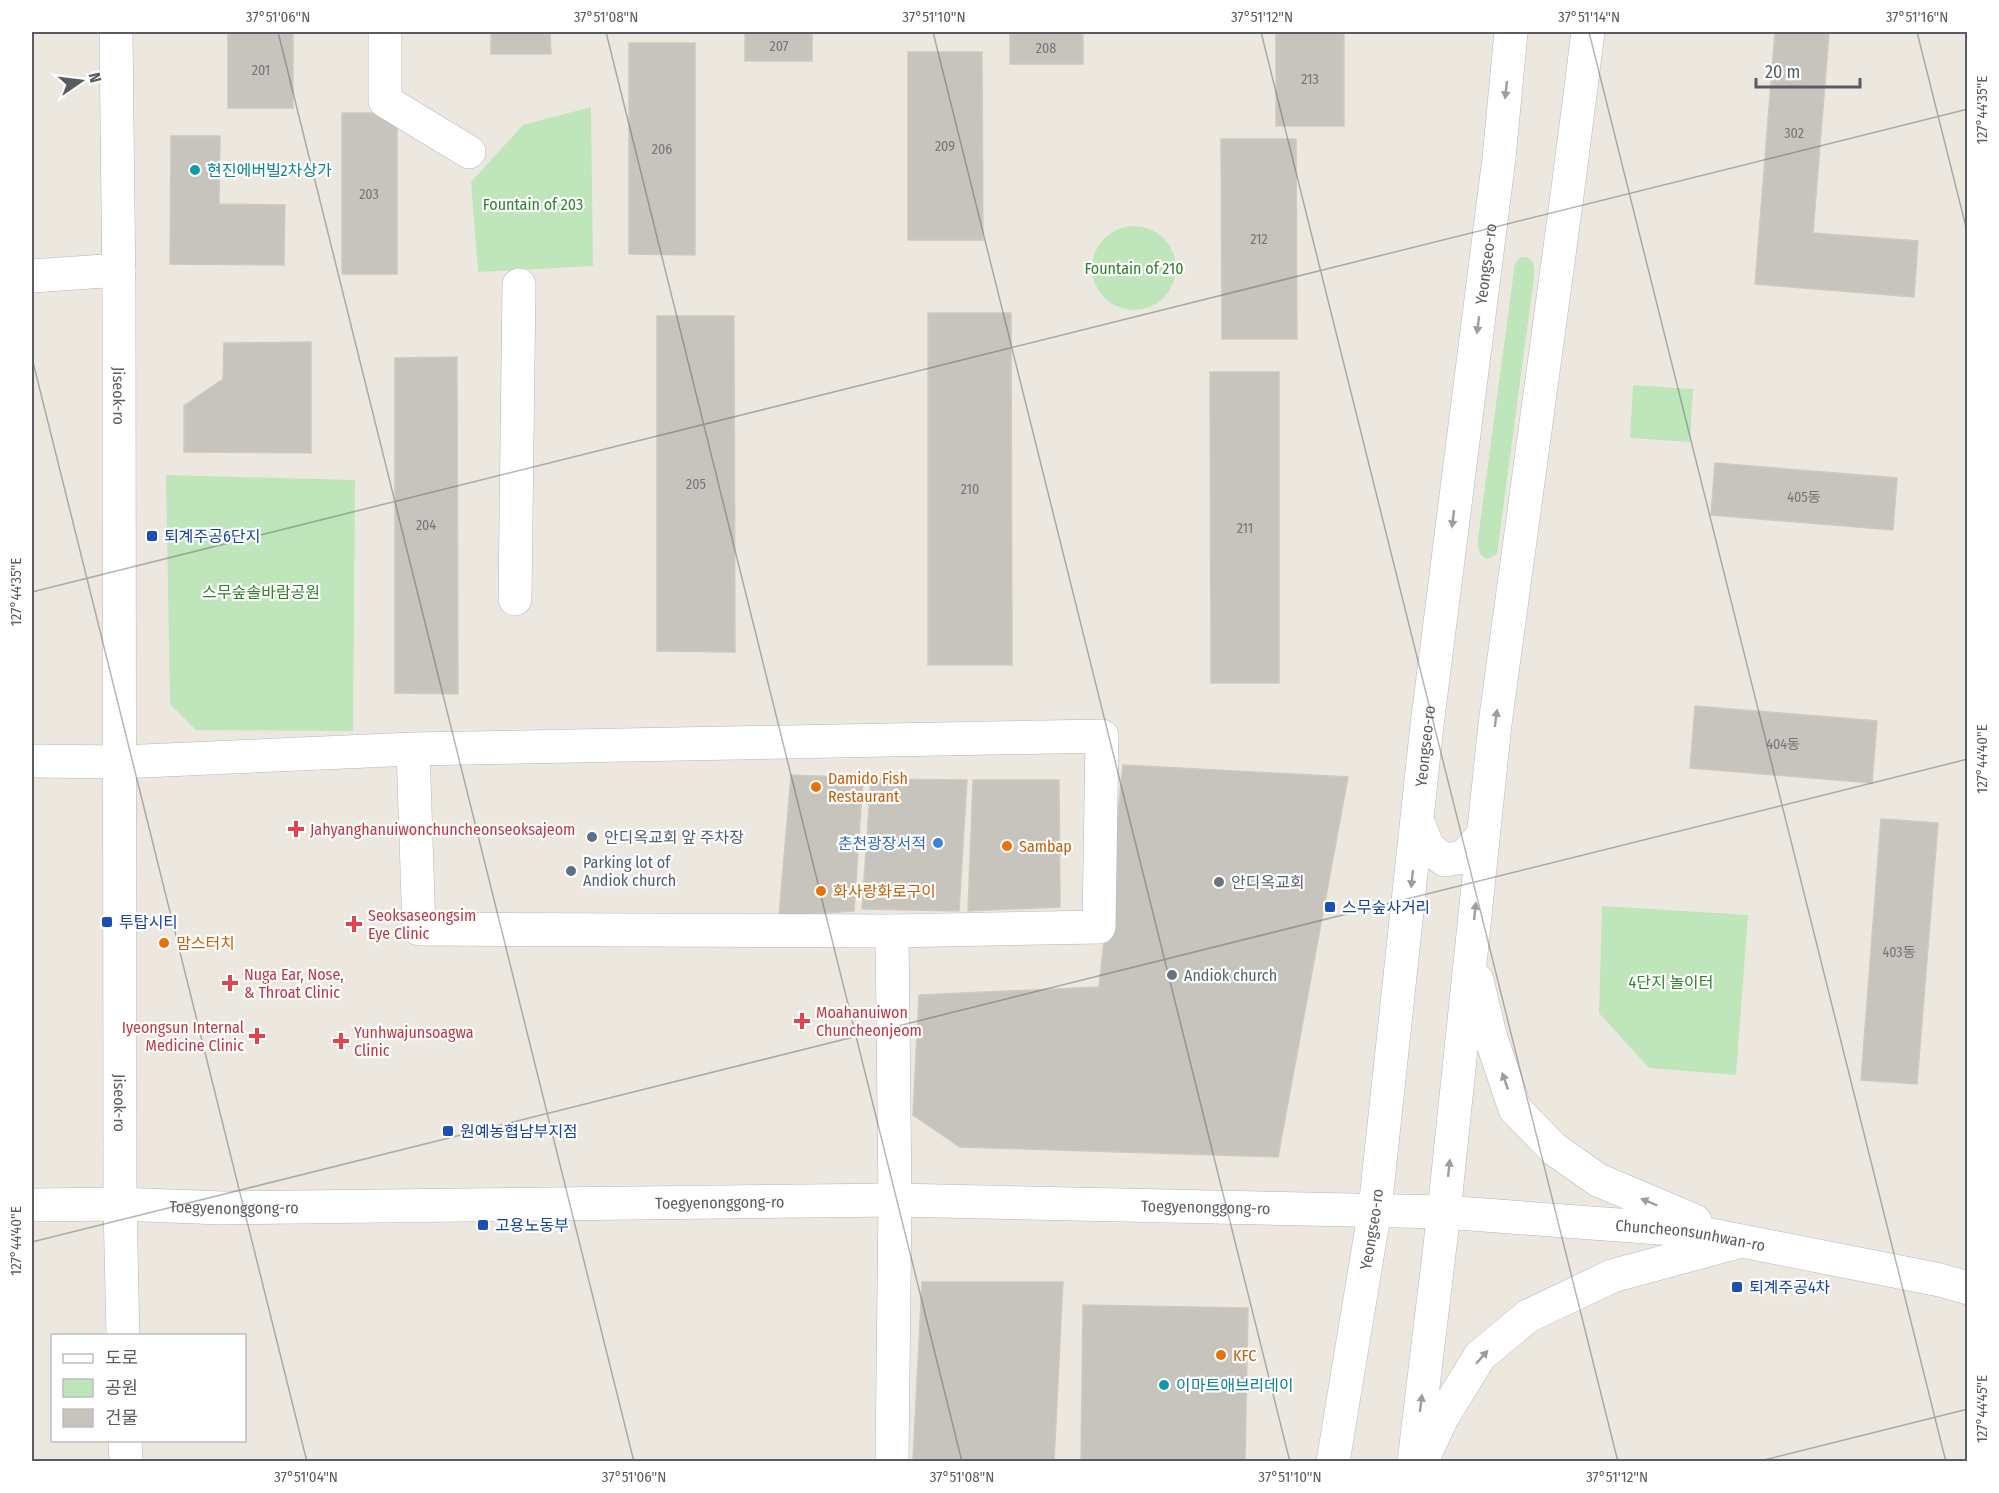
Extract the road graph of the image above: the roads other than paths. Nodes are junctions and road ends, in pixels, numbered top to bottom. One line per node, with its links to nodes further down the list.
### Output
1 (116, 32): 6 (street, Jiseok-ro)
2 (385, 32): 5 (street)
3 (1511, 32): 13 (street, Yeongseo-ro, one-way to 13)
4 (1588, 32): 14 (street, one-way to 4)
5 (469, 152)
6 (119, 270): 7 (street); 12 (street, Jiseok-ro)
7 (32, 276)
8 (519, 285): 9 (street)
9 (515, 599)
10 (413, 749): 12 (street); 15 (street); 15 (street)
11 (32, 761): 12 (street)
12 (120, 762): 18 (street, Jiseok-ro)
13 (1418, 822): 14 (street); 20 (street, Yeongseo-ro, one-way to 20)
14 (1482, 836): 16 (street, one-way to 14)
15 (892, 931): 17 (street)
16 (1471, 952): 22 (street, one-way to 16); 23 (street, one-way to 16)
17 (895, 1200): 18 (street, Toegyenonggong-ro); 20 (street, Toegyenonggong-ro); 28 (street)
18 (120, 1204): 19 (street, Toegyenonggong-ro); 25 (street, Jiseok-ro)
19 (32, 1205)
20 (1375, 1209): 21 (street, Toegyenonggong-ro); 29 (street, Yeongseo-ro)
21 (1410, 1210): 22 (street, Chuncheonsunhwan-ro)
22 (1444, 1212): 23 (street, Chuncheonsunhwan-ro); 30 (street, one-way to 22)
23 (1741, 1241): 24 (street, Chuncheonsunhwan-ro); 31 (street, one-way to 23)
24 (1968, 1288)
25 (123, 1334)
26 (125, 1442): 27 (street)
27 (126, 1461)
28 (892, 1461)
29 (1333, 1461)
30 (1414, 1461)
31 (1421, 1461)

